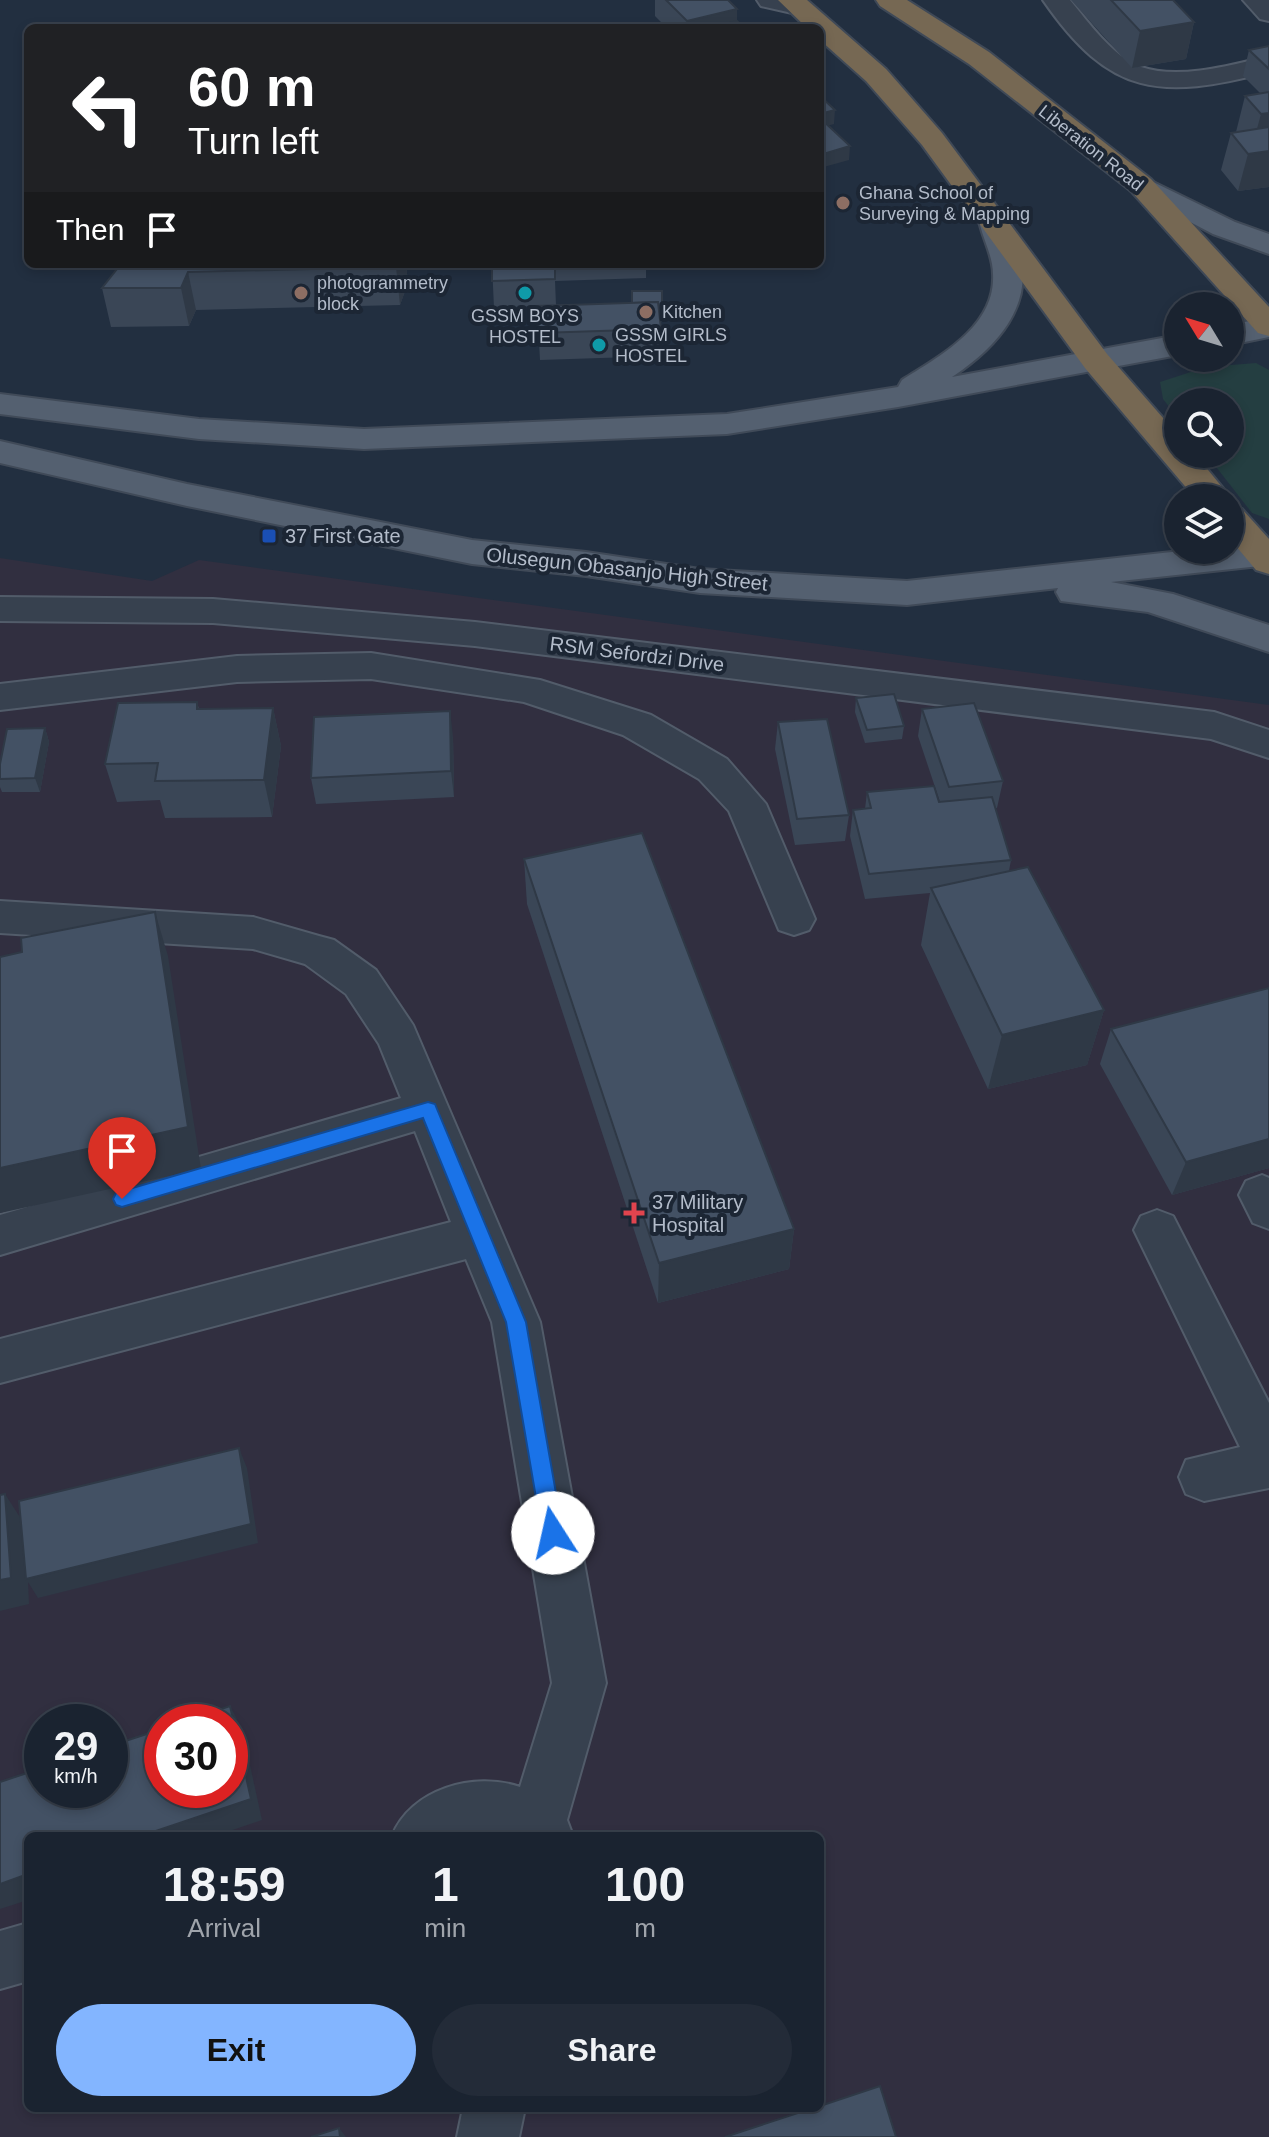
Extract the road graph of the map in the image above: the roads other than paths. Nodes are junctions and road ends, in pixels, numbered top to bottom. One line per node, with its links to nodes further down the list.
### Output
1 (770, 0): 5 (street)
2 (889, 0): 10 (highway, Liberation Road)
3 (1056, 0): 9 (street)
4 (1256, 0): 6 (street)
5 (796, 4): 7 (highway)
6 (1269, 13)
7 (819, 24)
8 (824, 29): 11 (highway)
9 (1269, 64)
10 (1141, 185): 12 (main road); 13 (highway, Liberation Road)
11 (995, 225): 16 (highway); 17 (main road)
12 (1269, 245)
13 (1269, 326): 14 (main road)
14 (1244, 332)
15 (1164, 348): 16 (main road)
16 (1096, 361): 17 (main road); 20 (highway)
17 (898, 397): 18 (main road)
18 (0, 404)
19 (0, 452): 23 (main road, Olusegun Obasanjo High Street)
20 (1202, 484)
21 (1244, 532): 22 (highway)
22 (1267, 556): 23 (main road, Olusegun Obasanjo High Street)
23 (907, 593): 25 (main road)
24 (0, 609): 27 (street, RSM Sefordzi Drive)
25 (1269, 639)
26 (0, 697): 29 (street)
27 (1269, 744)
28 (0, 917): 30 (street)
29 (794, 919)
30 (428, 1109): 32 (street); 33 (street)
31 (1157, 1230): 35 (street)
32 (0, 1235)
33 (479, 1235): 34 (street); 38 (street)
34 (0, 1361)
35 (1269, 1454)
36 (1269, 1465): 37 (street)
37 (1204, 1477)
38 (541, 1831): 39 (street)
39 (424, 1832)
40 (24, 1953): 41 (street)
41 (0, 1960)
42 (493, 2112): 43 (street)
43 (488, 2137)

